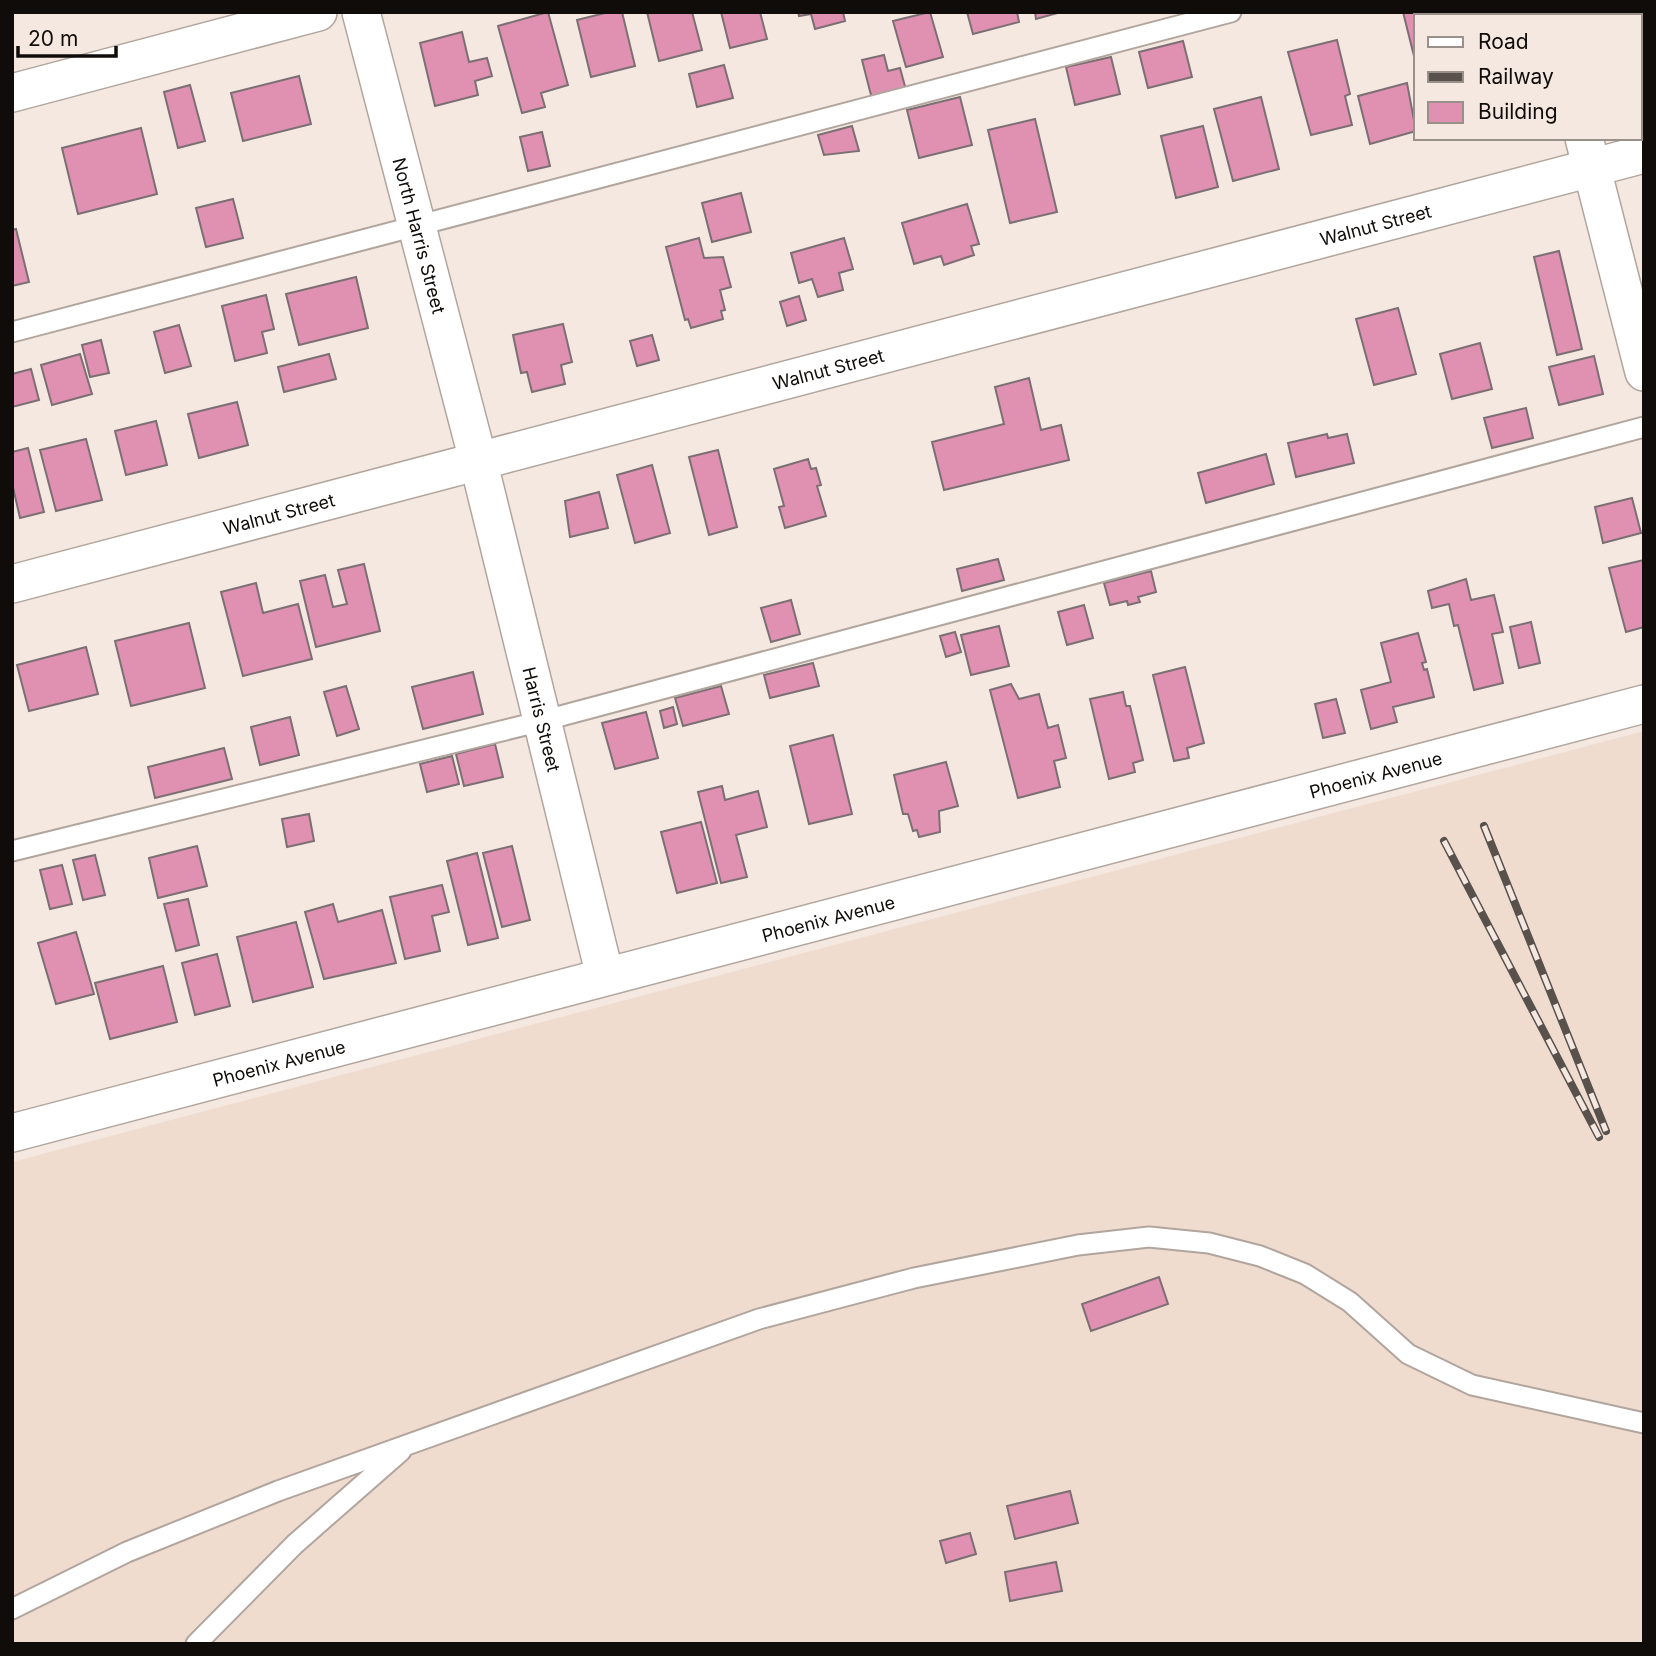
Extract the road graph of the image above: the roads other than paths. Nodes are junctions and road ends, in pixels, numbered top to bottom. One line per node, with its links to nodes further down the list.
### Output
1 (318, 12): 4 (street)
2 (361, 12): 7 (street, North Harris Street)
3 (1231, 12): 7 (lane)
4 (12, 93)
5 (1588, 153): 6 (street, Walnut Street); 9 (street); 11 (street, Walnut Street)
6 (1644, 154)
7 (417, 228): 8 (lane); 11 (street, North Harris Street)
8 (12, 332)
9 (1644, 372)
10 (1644, 427): 14 (lane)
11 (478, 460): 12 (street, Walnut Street); 14 (street, Harris Street)
12 (12, 584)
13 (1644, 704): 16 (street, Phoenix Avenue)
14 (542, 721): 15 (lane); 16 (street, Harris Street)
15 (12, 851)
16 (605, 976): 17 (street, Phoenix Avenue)
17 (12, 1133)
18 (1644, 1423): 19 (lane)
19 (409, 1444): 20 (lane); 21 (lane)
20 (12, 1609)
21 (196, 1644)

